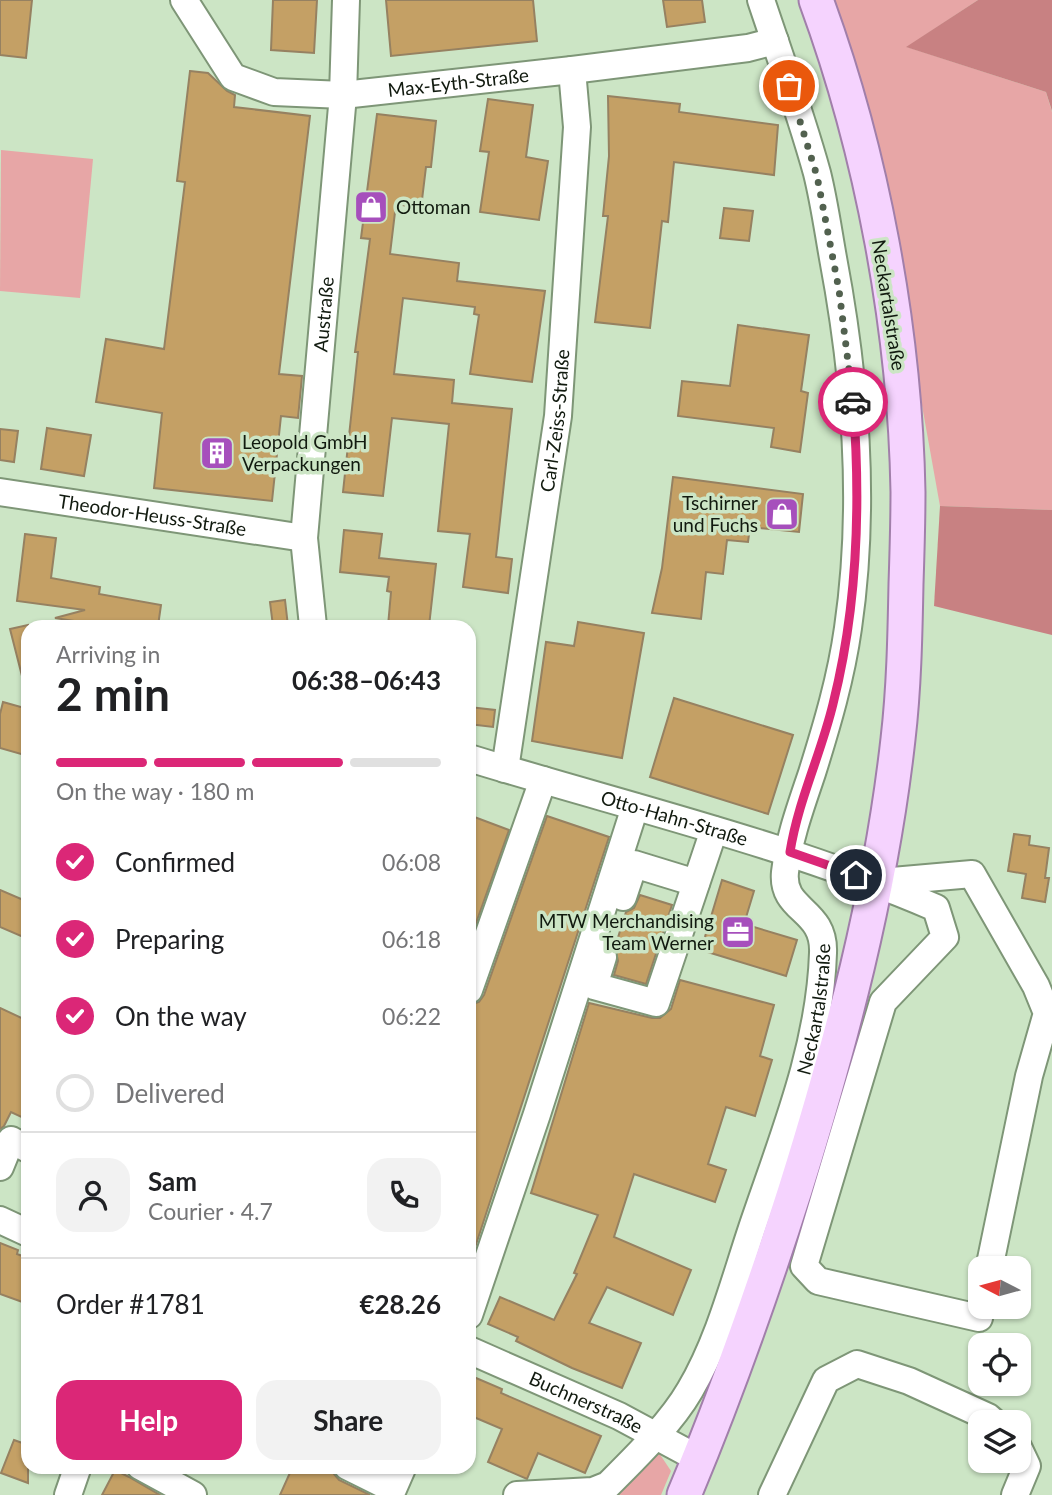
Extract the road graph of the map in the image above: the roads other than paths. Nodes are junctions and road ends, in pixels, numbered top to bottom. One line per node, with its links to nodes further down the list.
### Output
1 (184, 0): 7 (street, Max-Eyth-Straße)
2 (346, 0): 7 (street, Austraße)
3 (761, 0): 5 (street, Neckartalstraße)
4 (816, 0): 17 (main road, Neckartalstraße)
5 (775, 41): 6 (street, Max-Eyth-Straße); 16 (street, Neckartalstraße)
6 (572, 70): 7 (street, Max-Eyth-Straße); 12 (street, Carl-Zeiss-Straße)
7 (343, 95): 9 (street, Austraße)
8 (0, 492): 9 (street, Theodor-Heuss-Straße)
9 (304, 538): 10 (street, Austraße)
10 (312, 620)
11 (476, 760): 12 (street, Otto-Hahn-Straße)
12 (505, 769): 13 (street, Otto-Hahn-Straße)
13 (543, 780): 14 (street, Otto-Hahn-Straße); 19 (street)
14 (635, 807): 15 (street, Otto-Hahn-Straße); 25 (street)
15 (714, 830): 16 (street, Otto-Hahn-Straße); 18 (street)
16 (790, 852): 17 (street, Otto-Hahn-Straße); 29 (street, Neckartalstraße)
17 (876, 882): 24 (street); 26 (street, Otto-Hahn-Straße); 30 (main road, Neckartalstraße)
18 (696, 883): 18 (street)
19 (476, 970)
20 (21, 1145): 21 (street)
21 (0, 1167)
22 (0, 1220): 23 (street)
23 (21, 1230)
24 (992, 1256)
25 (476, 1294)
26 (968, 1315)
27 (476, 1353): 29 (street, Buchnerstraße)
28 (968, 1410): 40 (street)
29 (655, 1435): 30 (street, Buchnerstraße); 38 (street, Neckartalstraße)
30 (699, 1459): 39 (main road, Neckartalstraße)
31 (1024, 1473): 41 (street)
32 (75, 1474): 36 (street)
33 (155, 1474): 37 (street)
34 (363, 1474): 35 (street)
35 (400, 1474)
36 (68, 1495)
37 (193, 1495)
38 (517, 1495)
39 (684, 1495)
40 (772, 1495)
41 (1015, 1495)

